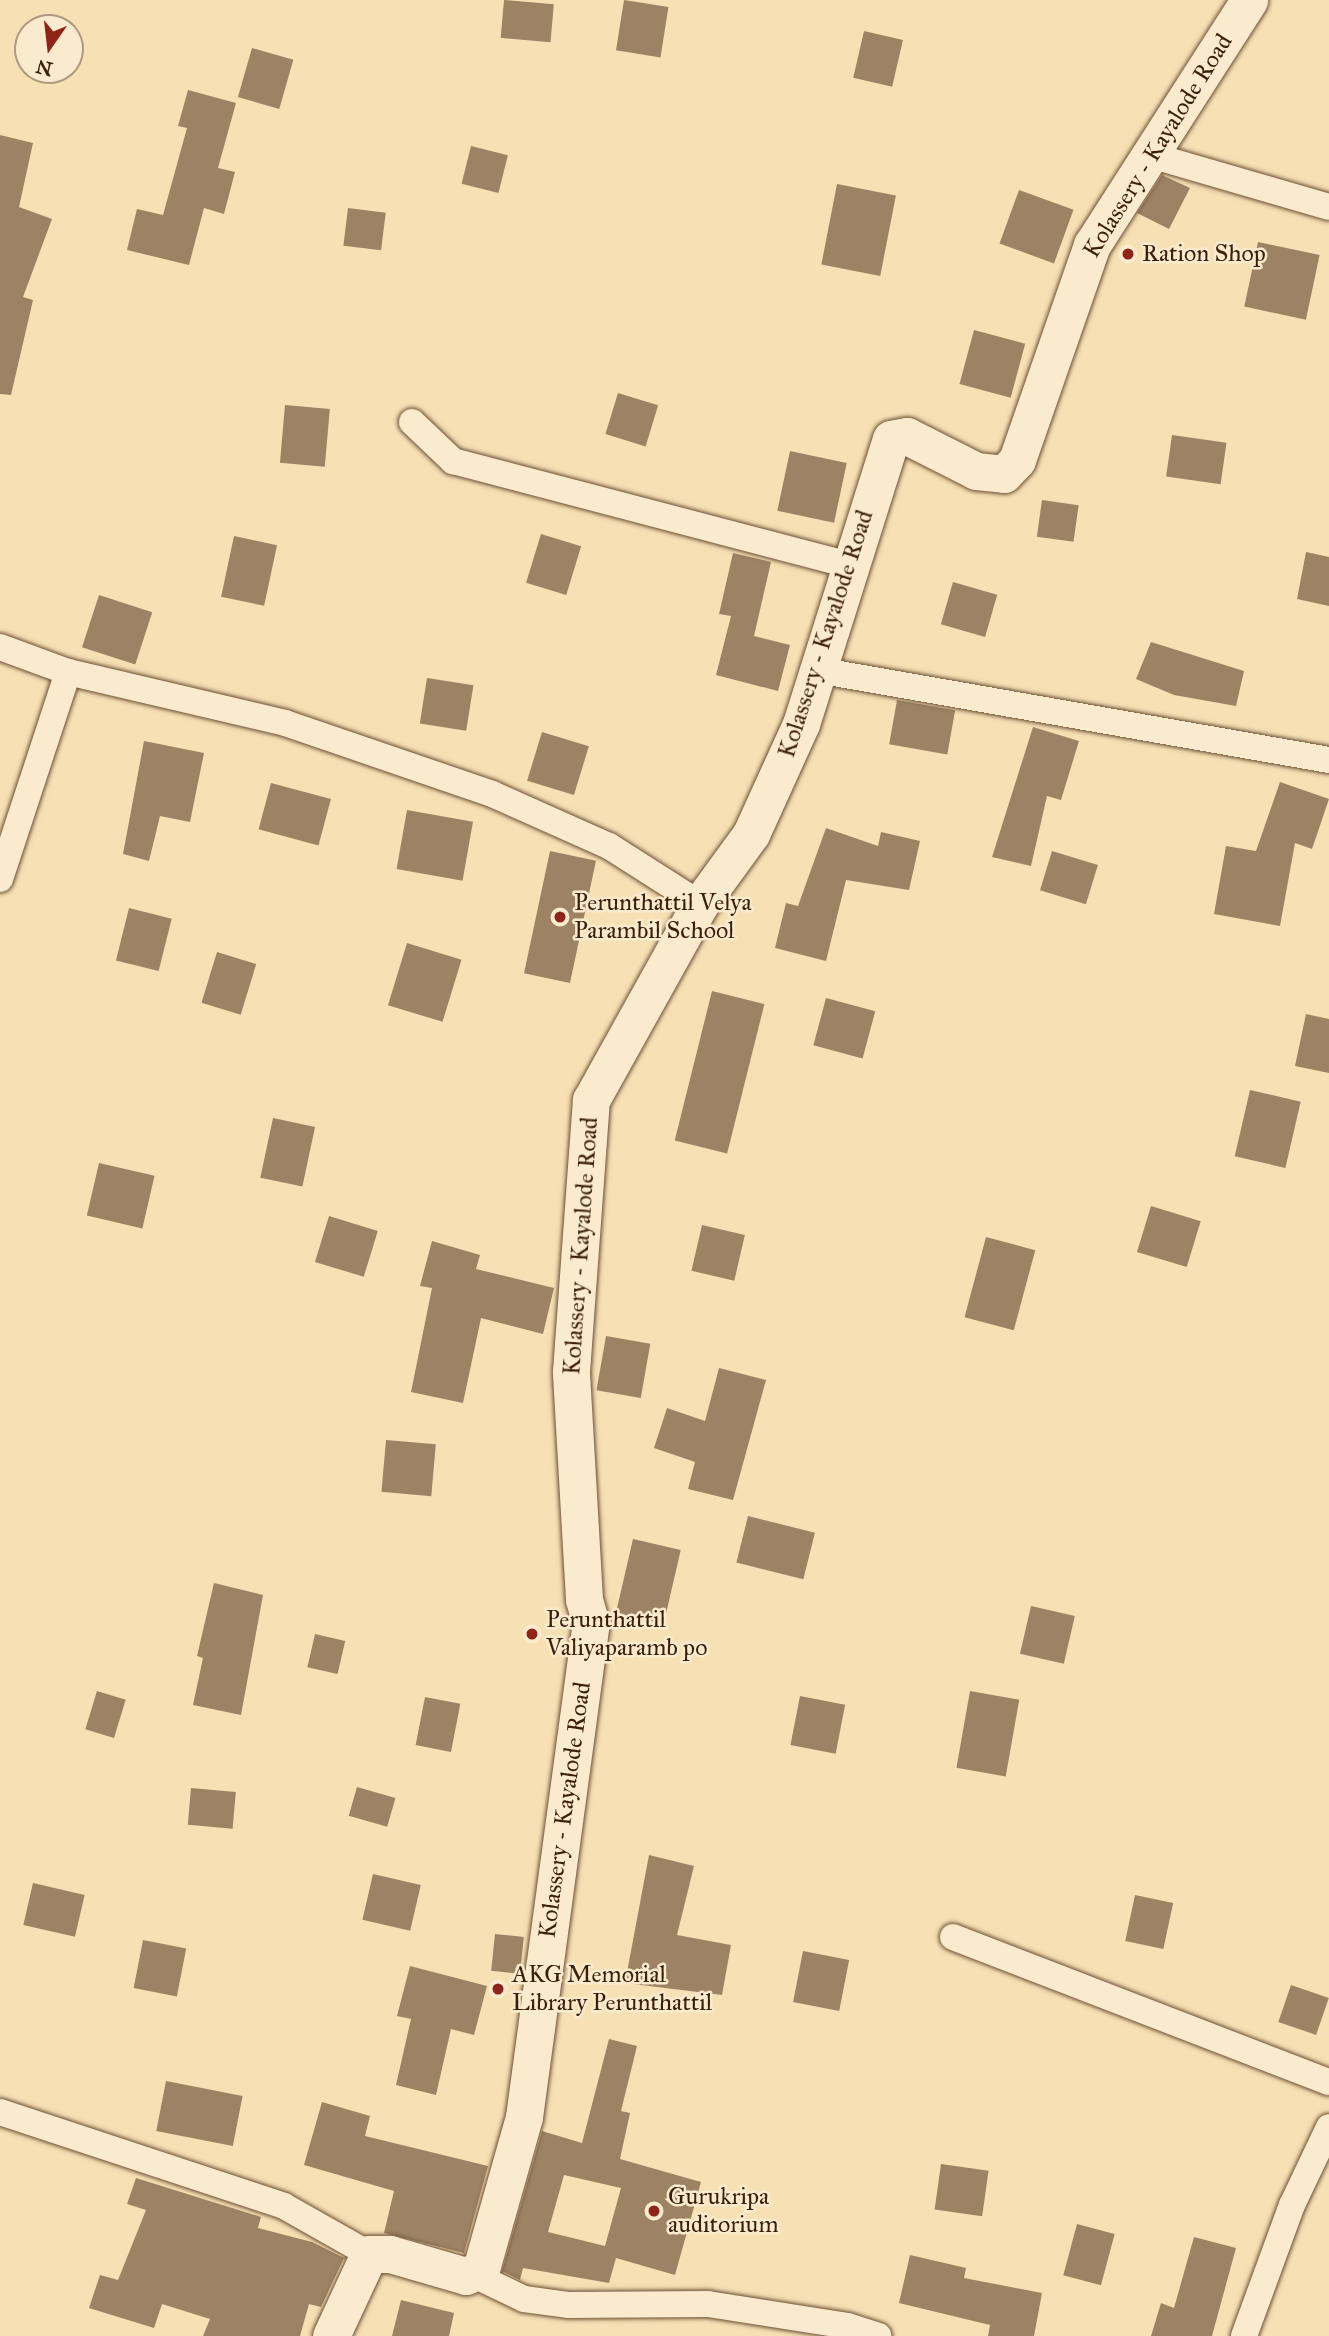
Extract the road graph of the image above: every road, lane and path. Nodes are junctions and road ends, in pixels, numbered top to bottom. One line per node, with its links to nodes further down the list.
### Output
1 (1249, 0): 2 (main road, Kolassery - Kayalode Road)
2 (1150, 155): 3 (street); 5 (main road, Kolassery - Kayalode Road)
3 (1329, 207)
4 (412, 422): 5 (street)
5 (850, 565): 7 (main road, Kolassery - Kayalode Road)
6 (0, 648): 8 (street)
7 (817, 670): 9 (street); 11 (main road, Kolassery - Kayalode Road)
8 (68, 672): 10 (street); 11 (street)
9 (1329, 760)
10 (2, 861)
11 (700, 904): 17 (main road, Kolassery - Kayalode Road)
12 (954, 1937): 13 (street)
13 (1329, 2082)
14 (0, 2112): 16 (street)
15 (1329, 2127): 20 (street)
16 (369, 2254): 17 (main road); 18 (main road)
17 (474, 2275): 19 (street)
18 (331, 2336)
19 (878, 2336)
20 (1244, 2336)

